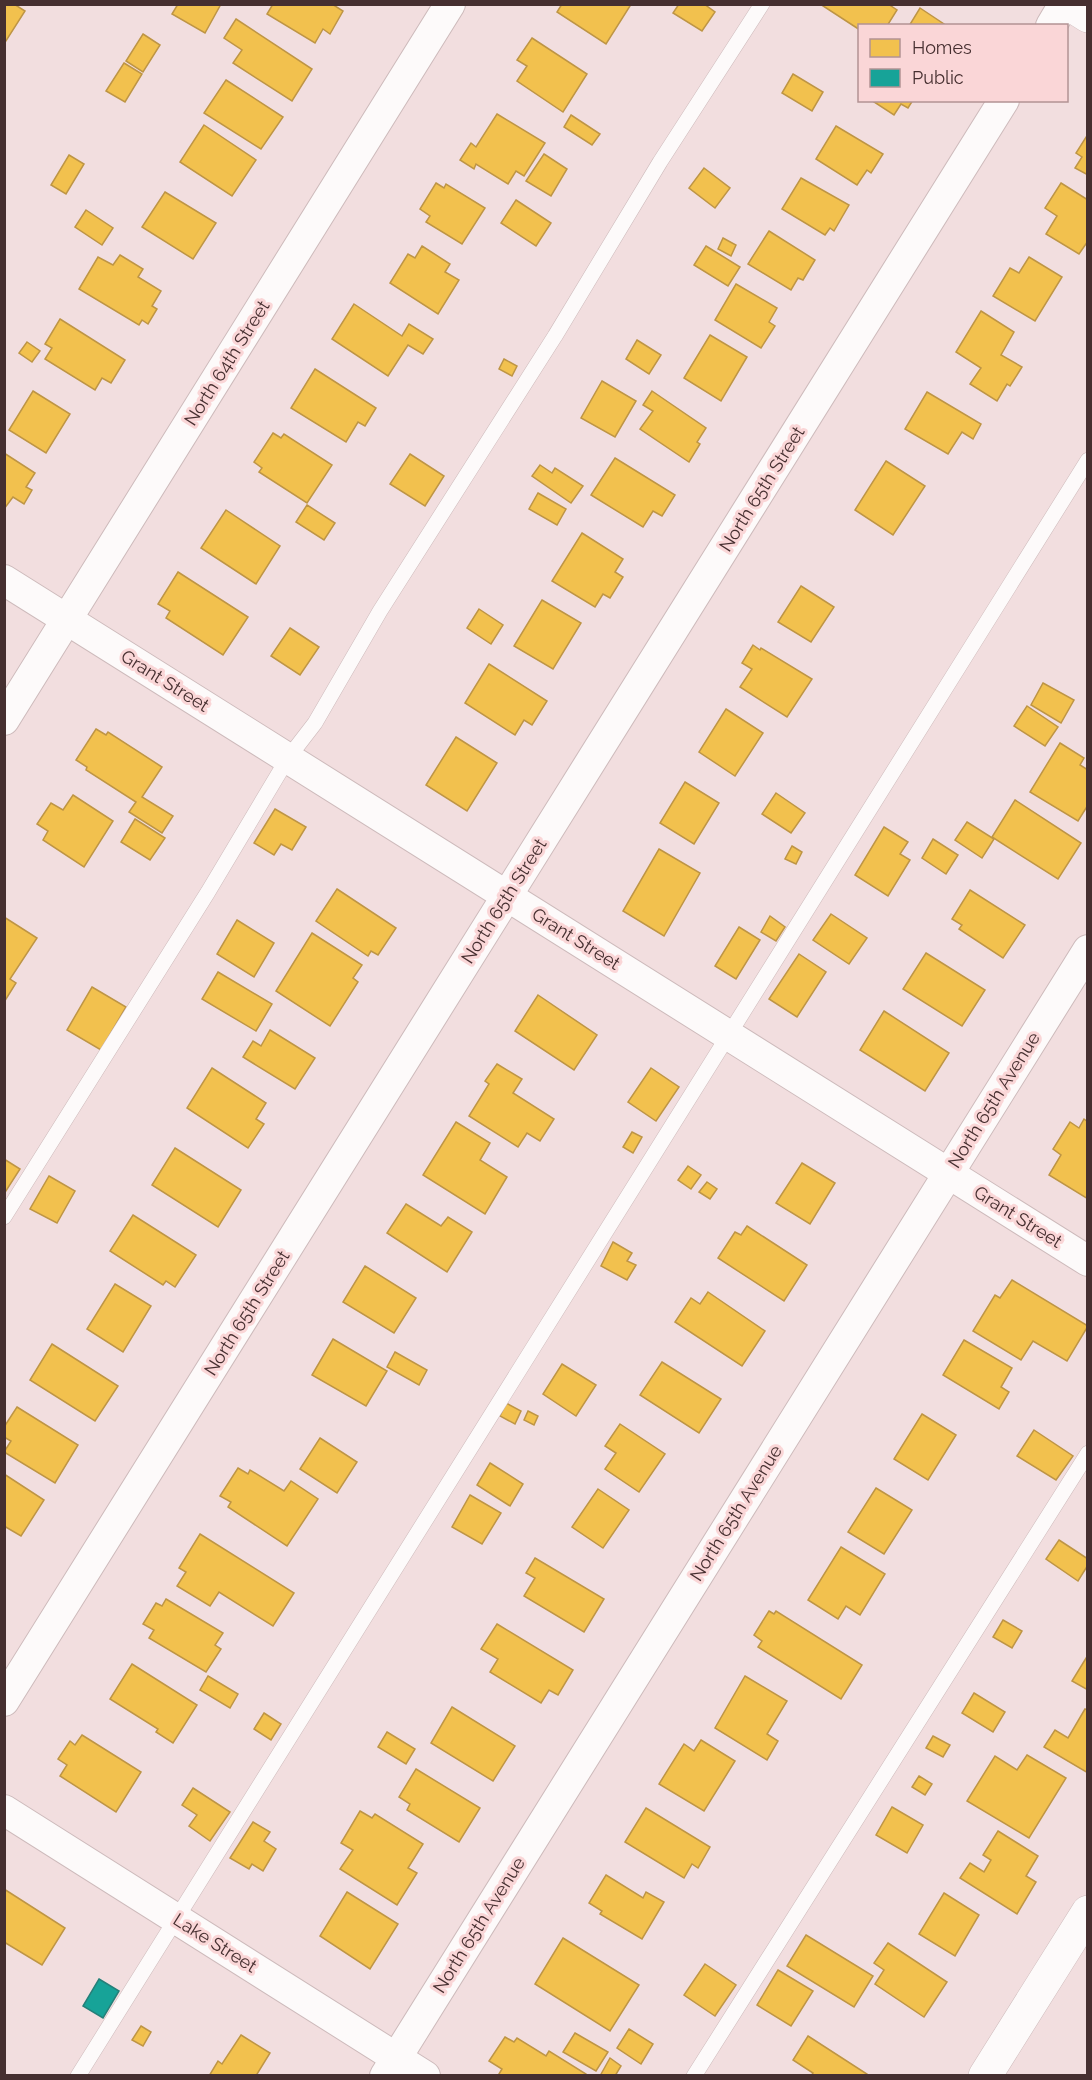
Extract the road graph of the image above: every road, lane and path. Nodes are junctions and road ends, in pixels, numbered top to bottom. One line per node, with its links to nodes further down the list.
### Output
1 (450, 4): 10 (street, North 64th Street)
2 (762, 4): 12 (lane)
3 (1064, 4): 6 (street)
4 (1069, 4): 5 (street)
5 (1088, 16)
6 (1052, 24)
7 (1003, 102): 13 (street, North 65th Street)
8 (1088, 460): 15 (lane)
9 (4, 580): 10 (street, Grant Street)
10 (68, 619): 11 (street, North 64th Street); 12 (street, Grant Street)
11 (4, 720)
12 (288, 758): 13 (street, Grant Street); 17 (lane)
13 (507, 896): 15 (street, Grant Street); 20 (street, North 65th Street)
14 (1088, 950): 16 (street, North 65th Avenue)
15 (728, 1035): 16 (street, Grant Street); 23 (lane)
16 (948, 1173): 18 (street, Grant Street); 24 (street, North 65th Avenue)
17 (4, 1217)
18 (1088, 1261)
19 (1088, 1453): 27 (lane)
20 (4, 1701)
21 (4, 1810): 23 (street, Lake Street)
22 (1088, 1912): 28 (street)
23 (176, 1919): 24 (street, Lake Street); 25 (lane)
24 (391, 2067): 26 (street, Lake Street)
25 (78, 2076)
26 (425, 2076)
27 (694, 2076)
28 (985, 2076)

